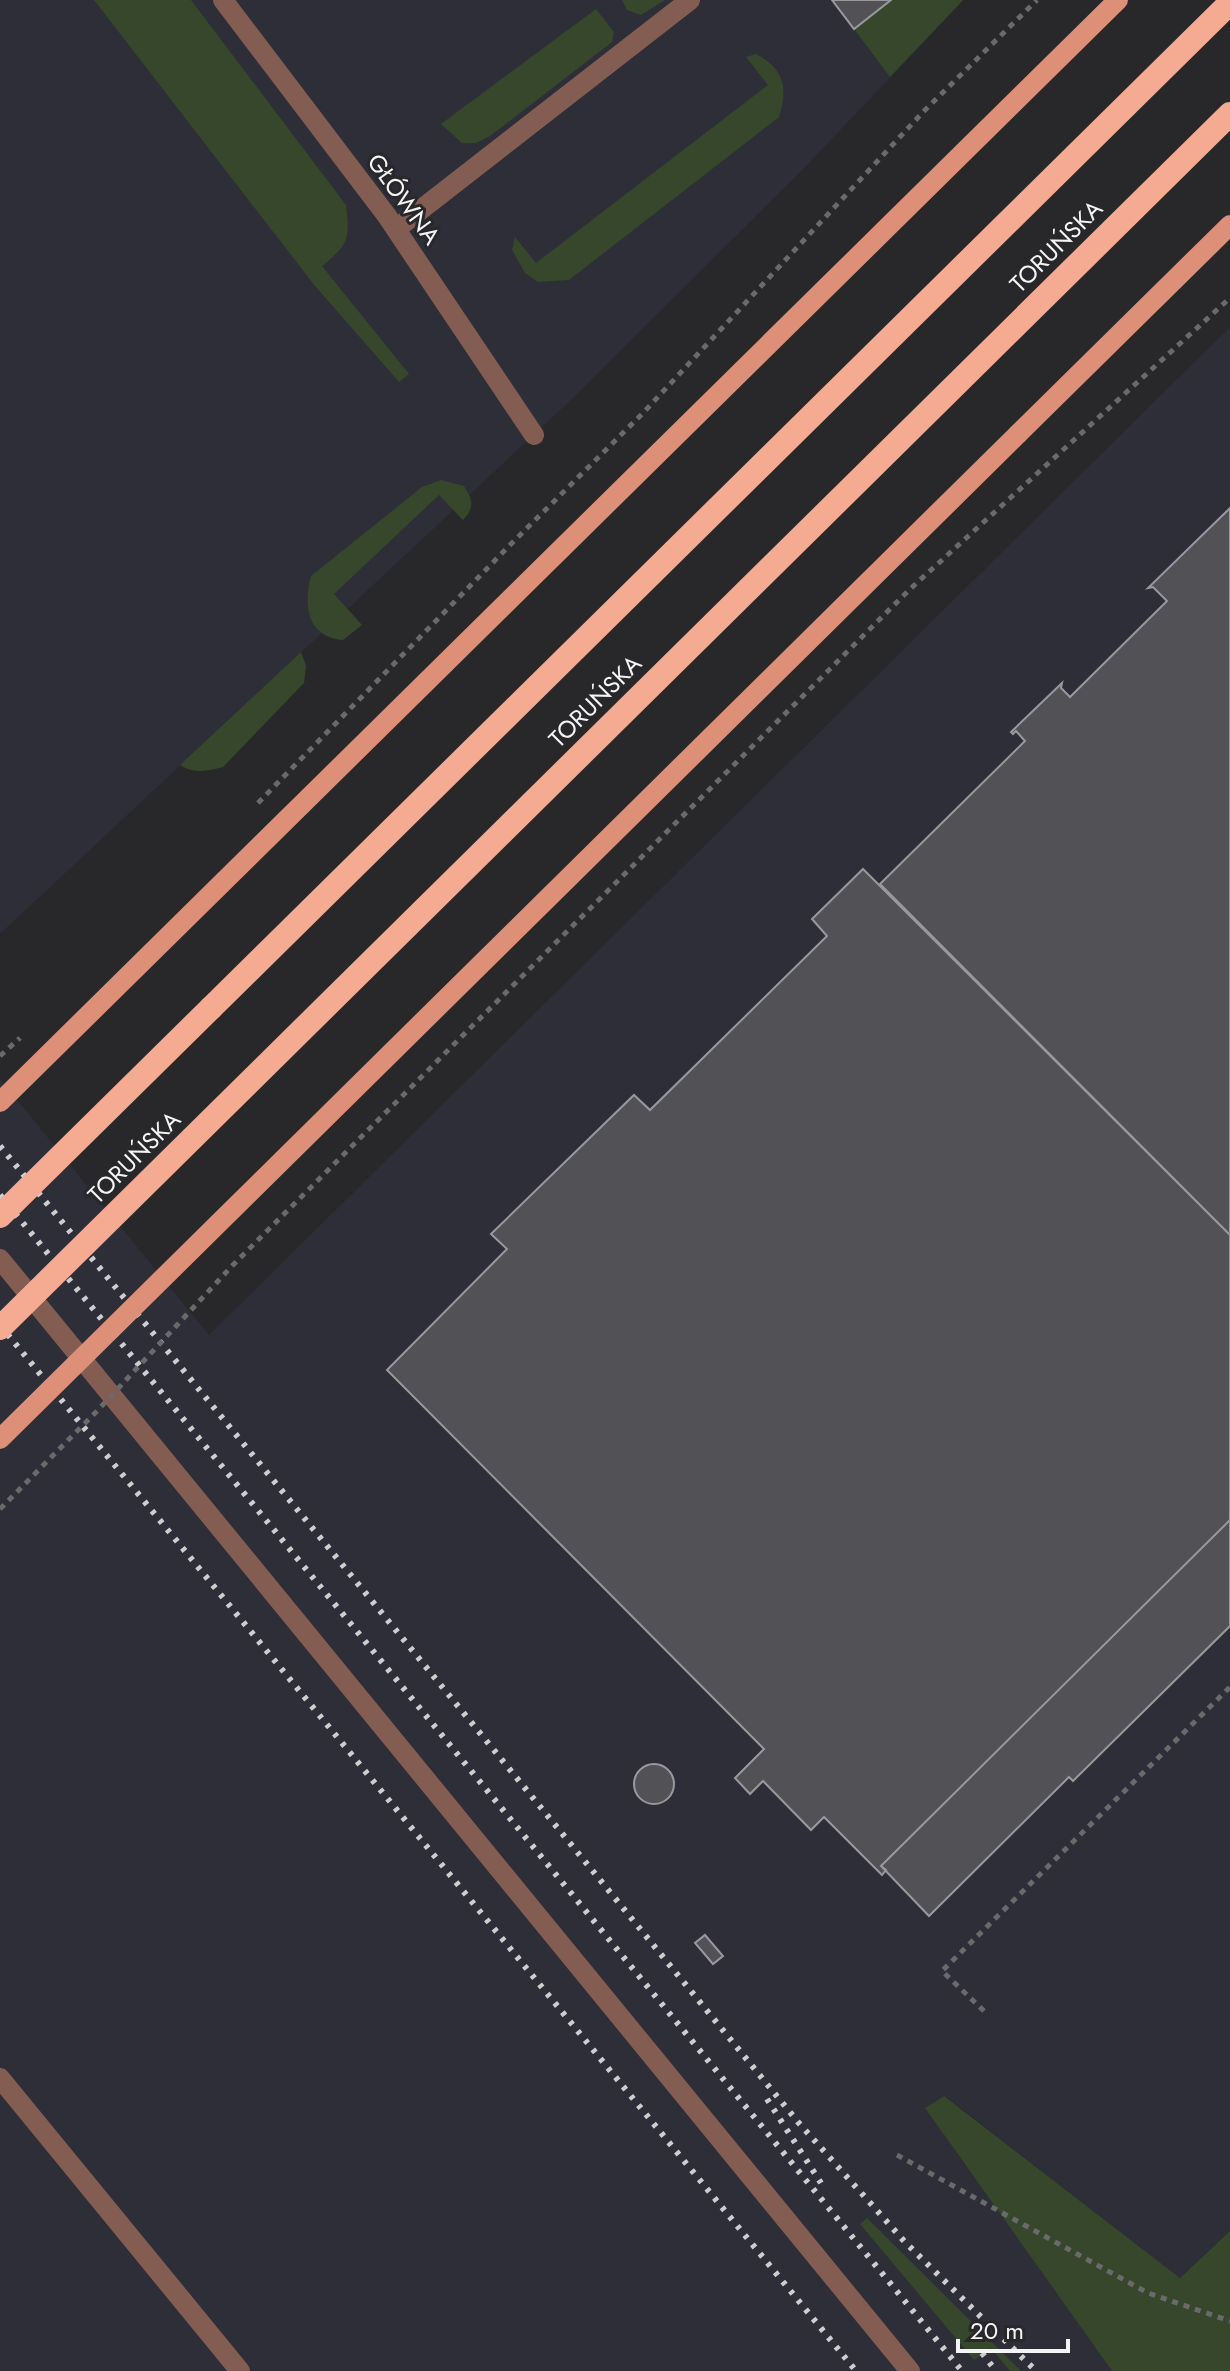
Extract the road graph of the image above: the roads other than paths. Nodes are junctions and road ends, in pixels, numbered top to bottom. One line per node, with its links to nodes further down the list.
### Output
1 (223, 0): 7 (lane, GŁÓWNA)
2 (690, 0): 7 (lane)
3 (1118, 0): 9 (main road)
4 (1230, 3): 10 (highway, bridge)
5 (1230, 114): 12 (highway, TORUŃSKA, bridge)
6 (1230, 225): 13 (main road, bridge)
7 (396, 229): 8 (lane, GŁÓWNA)
8 (534, 435)
9 (0, 1102)
10 (0, 1216)
11 (0, 1259): 16 (lane)
12 (0, 1328)
13 (0, 1439)
14 (0, 2078): 15 (lane)
15 (240, 2371)
16 (910, 2371)

